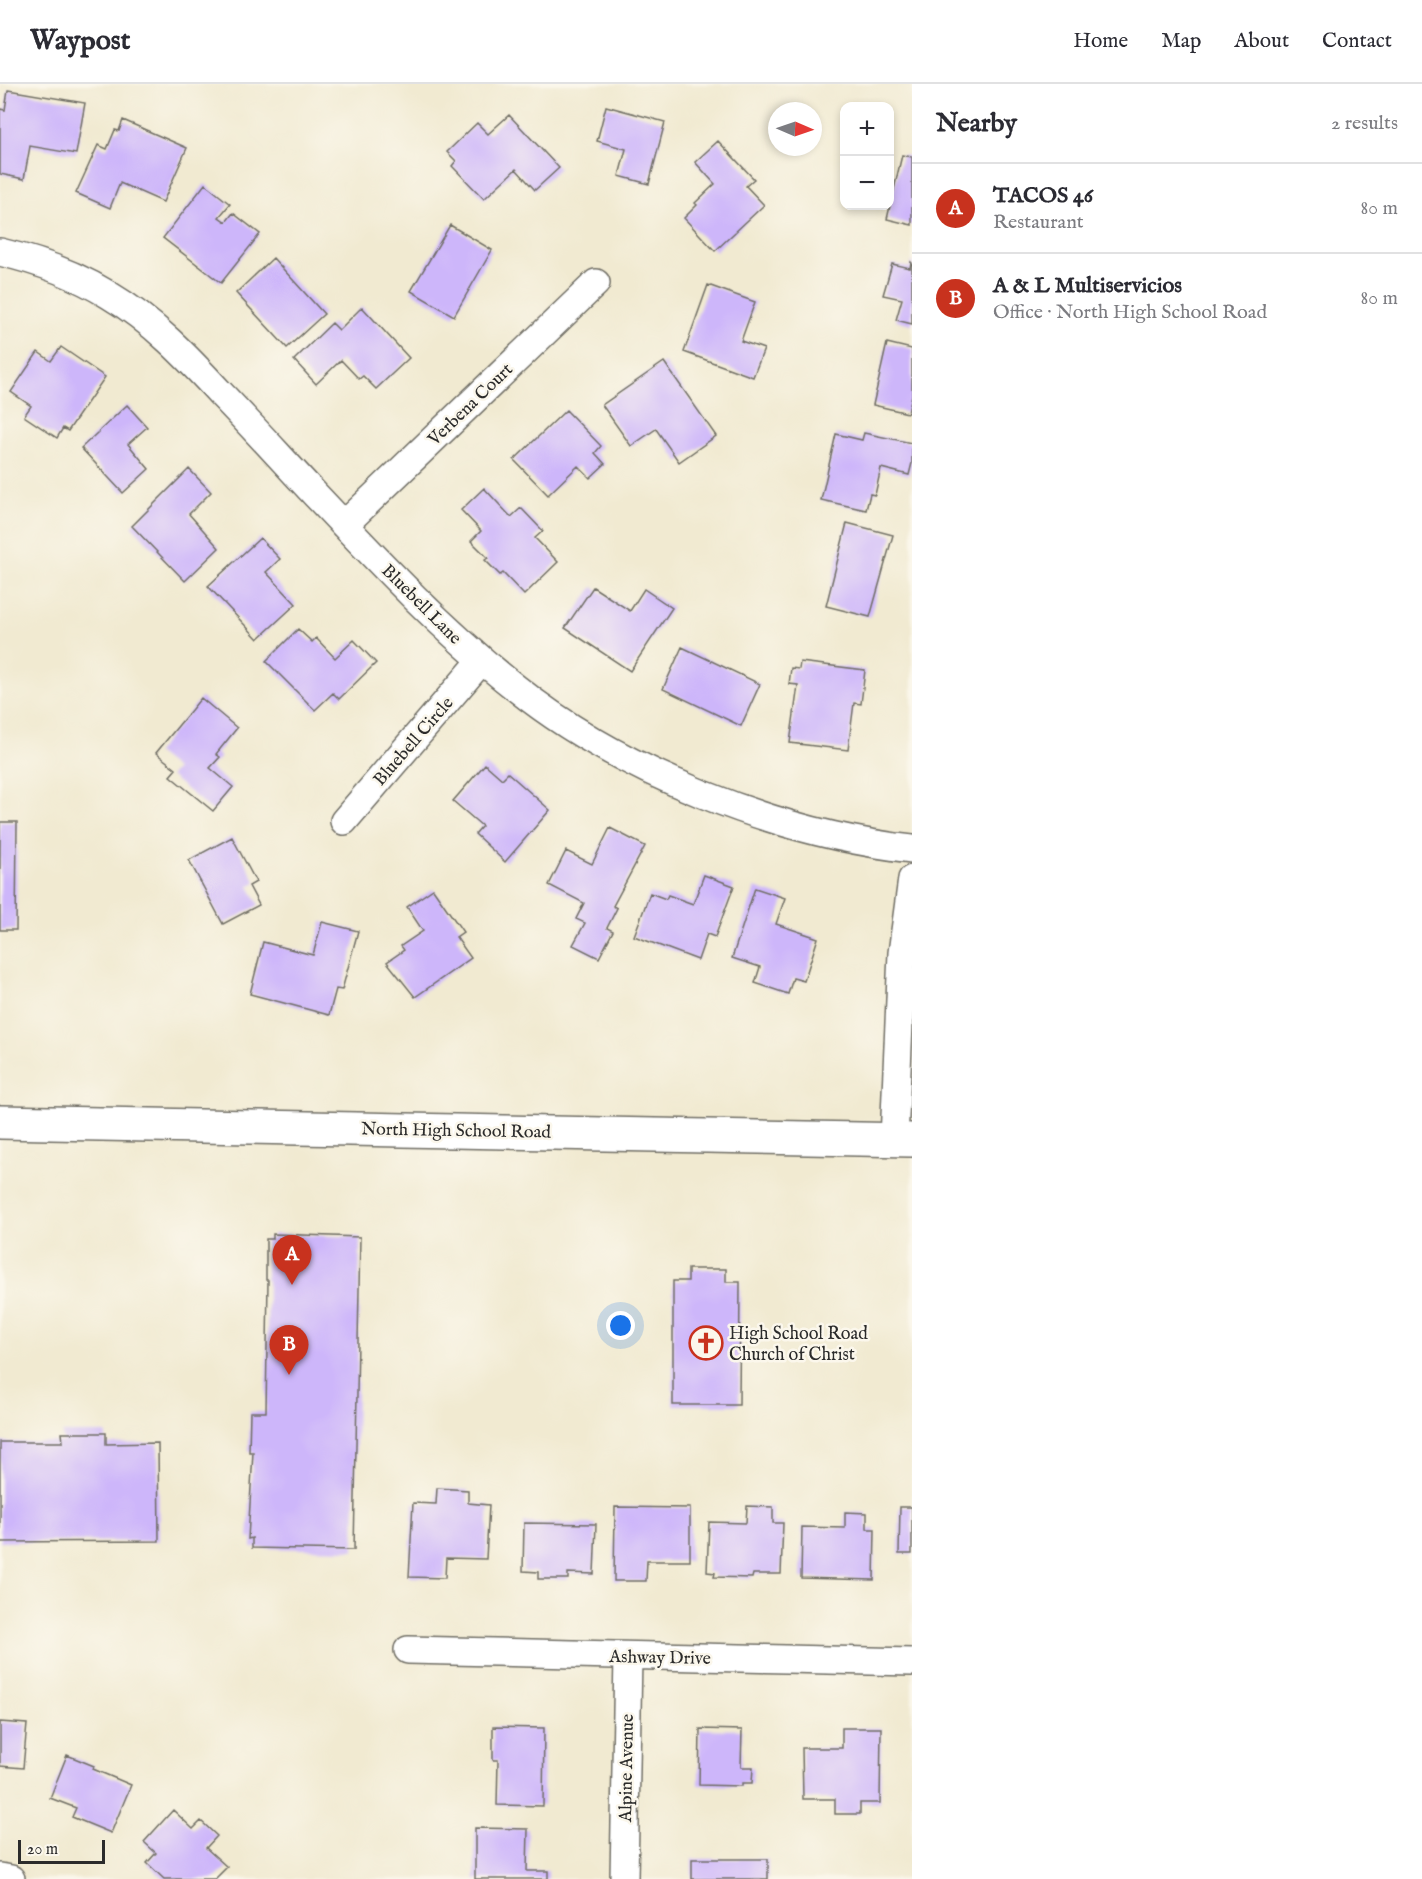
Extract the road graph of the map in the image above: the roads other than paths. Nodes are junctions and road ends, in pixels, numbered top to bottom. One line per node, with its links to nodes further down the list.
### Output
1 (0, 252): 3 (street, Bluebell Lane)
2 (596, 283): 3 (street, Verbena Court)
3 (344, 525): 4 (street, Bluebell Lane)
4 (483, 660): 5 (street, Bluebell Circle); 6 (street, Bluebell Lane)
5 (344, 821)
6 (912, 849)
7 (912, 879): 9 (street)
8 (0, 1122): 9 (street, North High School Road)
9 (903, 1140)
10 (408, 1650): 11 (street, Ashway Drive)
11 (628, 1656): 12 (street, Ashway Drive); 15 (street, Alpine Avenue)
12 (912, 1662)
13 (0, 1877): 14 (street)
14 (11, 1879)
15 (624, 1879)

